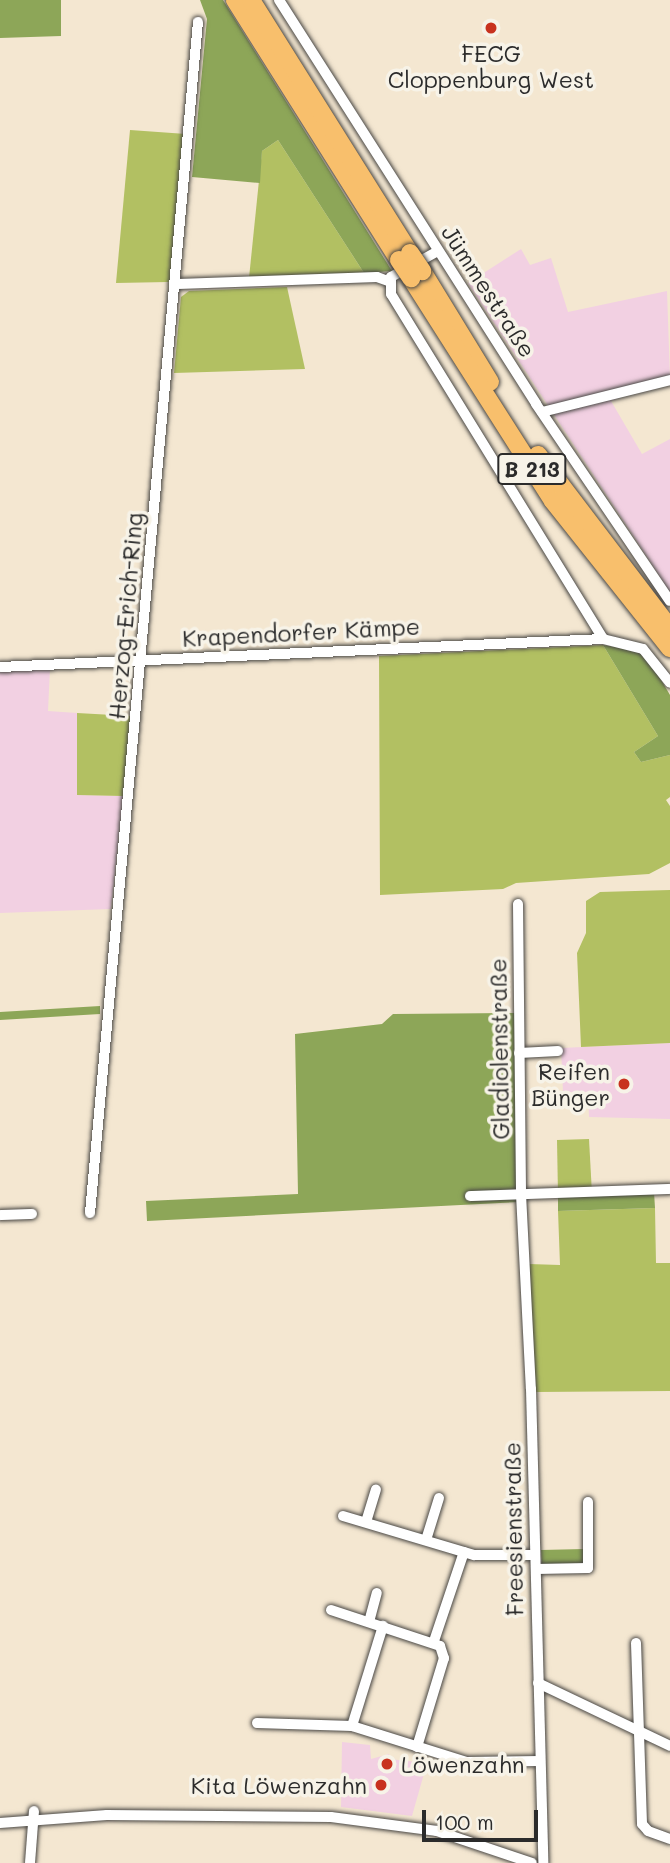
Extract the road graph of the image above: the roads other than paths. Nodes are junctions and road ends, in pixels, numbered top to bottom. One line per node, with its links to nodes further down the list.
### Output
1 (235, 0): 6 (highway, B 213)
2 (251, 0): 6 (highway, B 213)
3 (279, 0): 5 (street, Jümmestraße)
4 (198, 22): 9 (street, Herzog-Erich-Ring)
5 (438, 251): 8 (street); 11 (street, Jümmestraße)
6 (405, 256): 7 (highway, B 213, bridge)
7 (416, 275): 13 (highway, B 213); 15 (highway, B 213)
8 (388, 281): 9 (street); 14 (street)
9 (178, 284): 16 (street, Herzog-Erich-Ring)
10 (670, 380): 11 (street)
11 (541, 412): 12 (street, Jümmestraße)
12 (670, 601)
13 (667, 622)
14 (603, 639): 16 (street, Krapendorfer Kämpe); 18 (street, Krapendorfer Kämpe)
15 (670, 648)
16 (142, 661): 17 (street, Krapendorfer Kämpe); 25 (street, Herzog-Erich-Ring)
17 (0, 667)
18 (670, 683)
19 (518, 905): 21 (street, Gladiolenstraße)
20 (558, 1051): 21 (street)
21 (519, 1053): 23 (street, Gladiolenstraße)
22 (670, 1189): 23 (street)
23 (521, 1194): 24 (street); 35 (street, Freesienstraße)
24 (470, 1196)
25 (90, 1213)
26 (32, 1214): 27 (street)
27 (0, 1215)
28 (376, 1490): 32 (street)
29 (439, 1499): 33 (street)
30 (588, 1503): 36 (street)
31 (343, 1516): 32 (street)
32 (366, 1522): 33 (street)
33 (425, 1540): 34 (street)
34 (464, 1552): 35 (street); 41 (street)
35 (535, 1555): 36 (street, Freesienstraße)
36 (536, 1569): 43 (street, Freesienstraße)
37 (377, 1593): 39 (street)
38 (331, 1610): 39 (street)
39 (369, 1622): 40 (street)
40 (383, 1626): 41 (street); 45 (street)
41 (434, 1641): 48 (street)
42 (636, 1643): 46 (street)
43 (538, 1683): 46 (street); 49 (street, Freesienstraße)
44 (257, 1723): 45 (street)
45 (352, 1726): 48 (street)
46 (639, 1731): 47 (street); 52 (street)
47 (670, 1746)
48 (417, 1747): 49 (street)
49 (539, 1761): 55 (street, Freesienstraße)
50 (34, 1816): 51 (street); 53 (street); 54 (street)
51 (0, 1823)
52 (670, 1839)
53 (30, 1863)
54 (532, 1863)
55 (543, 1863)

